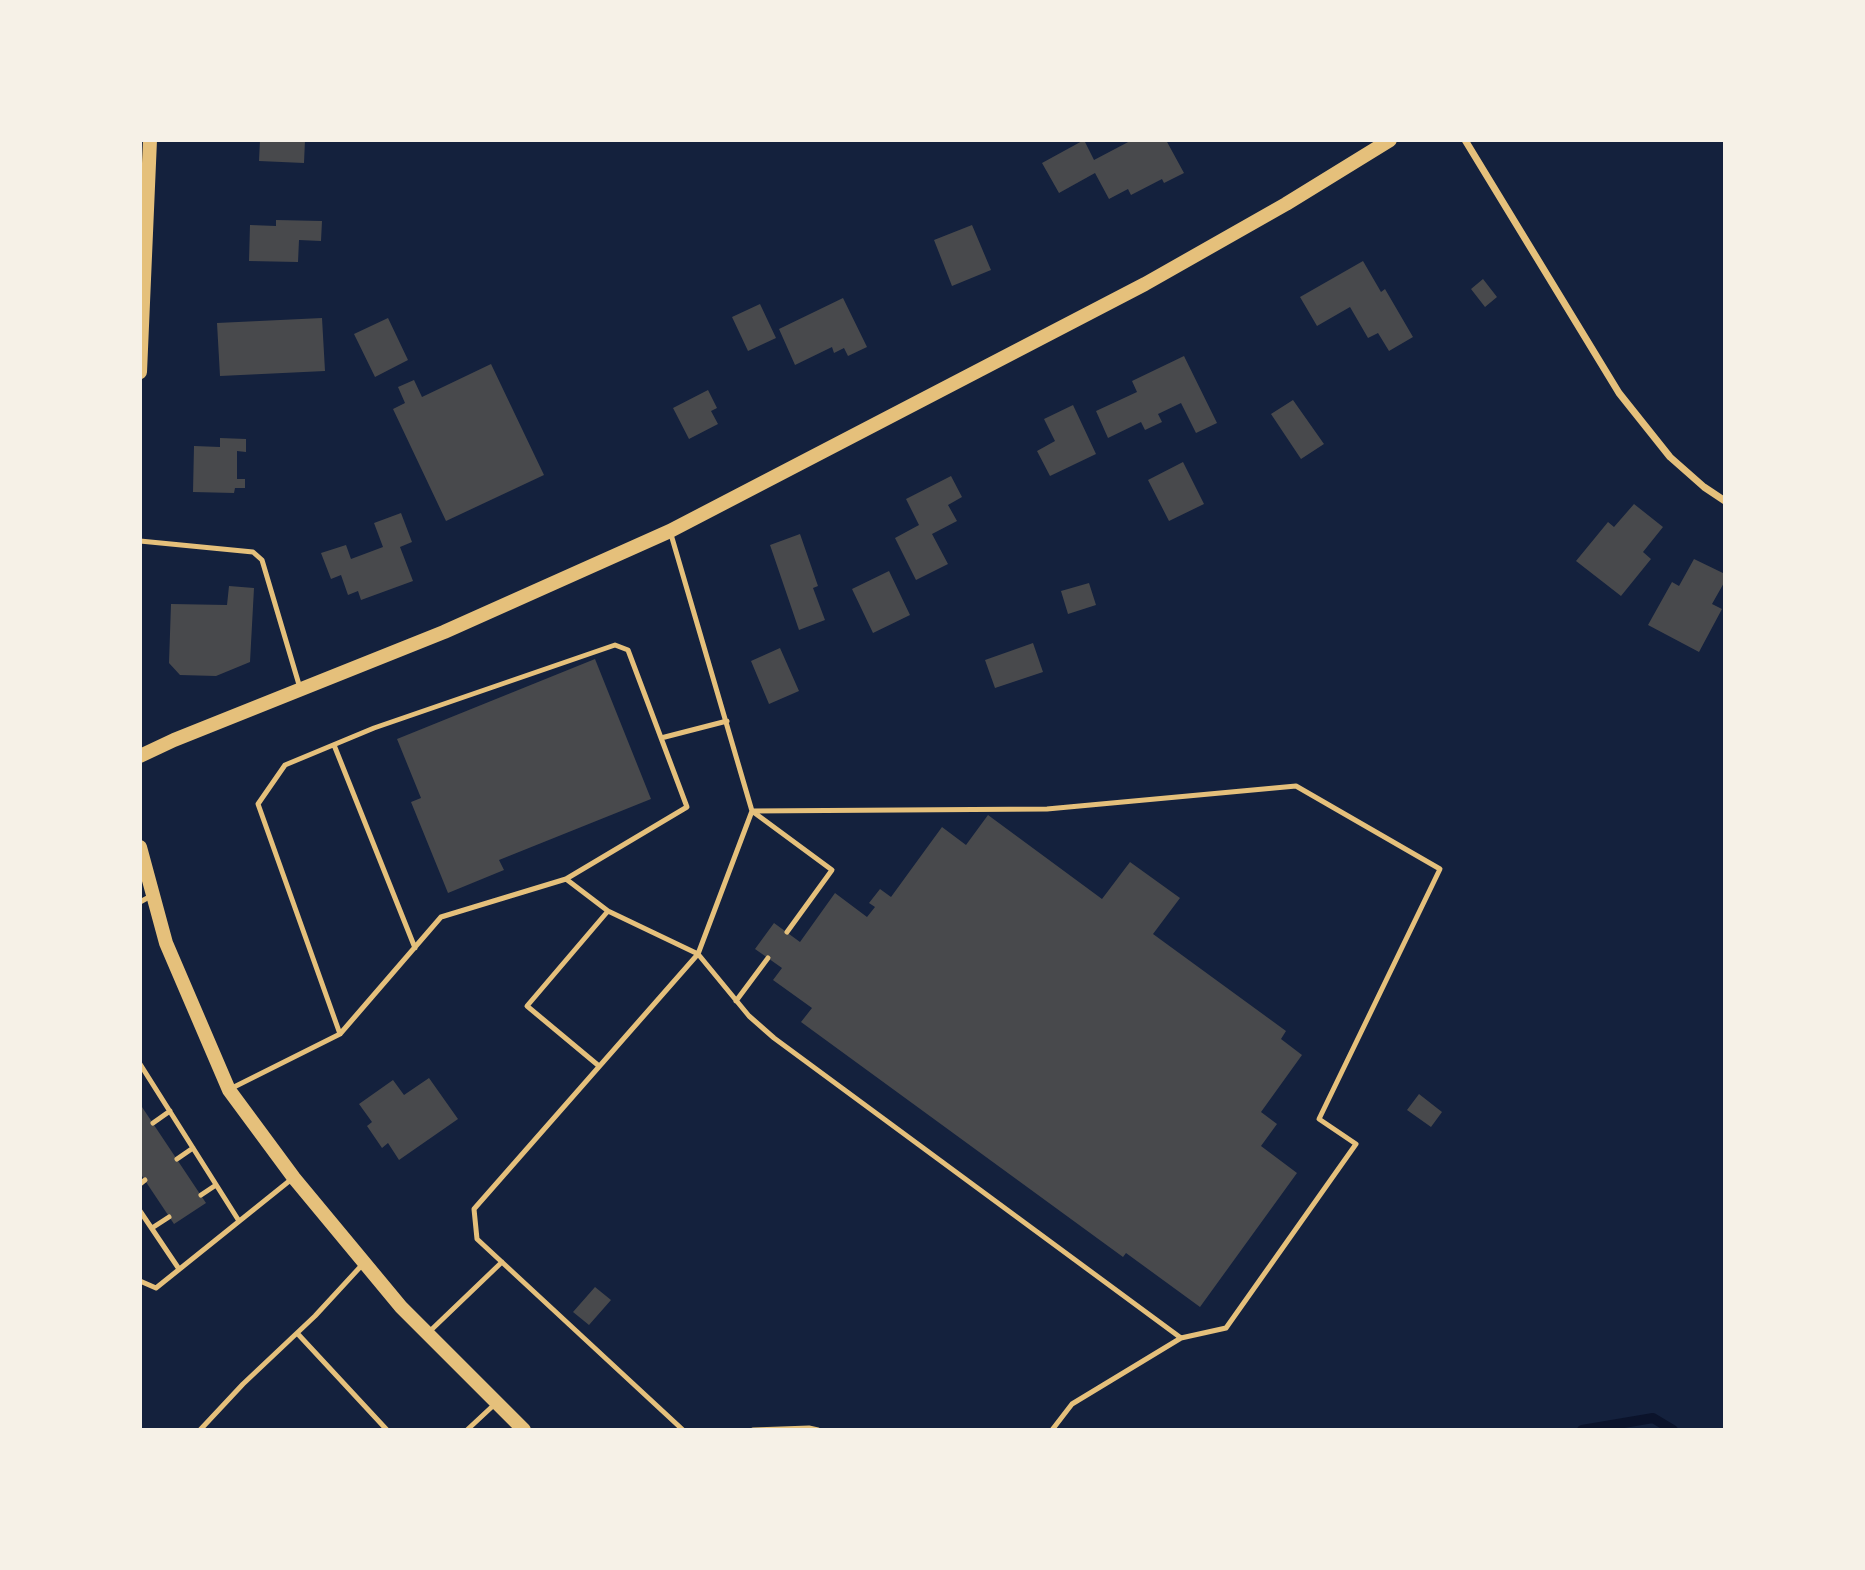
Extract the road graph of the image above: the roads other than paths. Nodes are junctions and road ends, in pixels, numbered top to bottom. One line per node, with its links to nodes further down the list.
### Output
1 (150, 140): 4 (main road)
2 (1390, 140): 7 (main road)
3 (1465, 140): 6 (street)
4 (145, 159): 5 (main road)
5 (140, 372)
6 (1725, 501)
7 (670, 531): 9 (main road); 10 (lane)
8 (140, 541): 9 (lane)
9 (301, 691): 13 (main road)
10 (727, 720): 11 (lane); 14 (lane)
11 (662, 738): 12 (lane); 16 (lane)
12 (334, 745): 21 (lane); 25 (lane)
13 (140, 756)
14 (752, 811): 20 (lane); 22 (lane); 48 (lane)
15 (140, 847): 17 (main road)
16 (566, 878): 19 (lane); 21 (lane)
17 (153, 894): 18 (lane); 30 (main road)
18 (140, 902)
19 (608, 911): 22 (lane); 27 (lane)
20 (787, 932)
21 (415, 948): 25 (lane)
22 (698, 954): 24 (lane); 27 (lane)
23 (768, 958): 24 (lane)
24 (736, 1001): 48 (lane)
25 (340, 1034): 30 (lane)
26 (140, 1064): 28 (lane)
27 (599, 1066): 42 (lane)
28 (147, 1075): 29 (lane); 31 (lane)
29 (140, 1079)
30 (229, 1090): 35 (main road)
31 (170, 1111): 32 (lane); 33 (lane)
32 (153, 1123)
33 (193, 1148): 34 (lane); 36 (lane)
34 (177, 1159)
35 (294, 1178): 40 (lane); 43 (main road)
36 (216, 1185): 37 (lane); 40 (lane)
37 (201, 1195)
38 (140, 1211): 41 (lane)
39 (170, 1217): 41 (lane)
40 (239, 1222): 44 (lane)
41 (152, 1228): 44 (lane)
42 (502, 1262): 47 (lane); 54 (lane)
43 (365, 1263): 46 (lane); 47 (main road)
44 (179, 1269): 45 (lane)
45 (140, 1281)
46 (297, 1333): 50 (lane); 51 (lane)
47 (428, 1333): 49 (main road)
48 (1181, 1338): 57 (lane)
49 (496, 1403): 52 (lane); 53 (main road)
50 (200, 1430)
51 (387, 1430)
52 (467, 1430)
53 (524, 1430)
54 (683, 1430)
55 (753, 1430): 56 (lane)
56 (818, 1430)
57 (1052, 1430)

